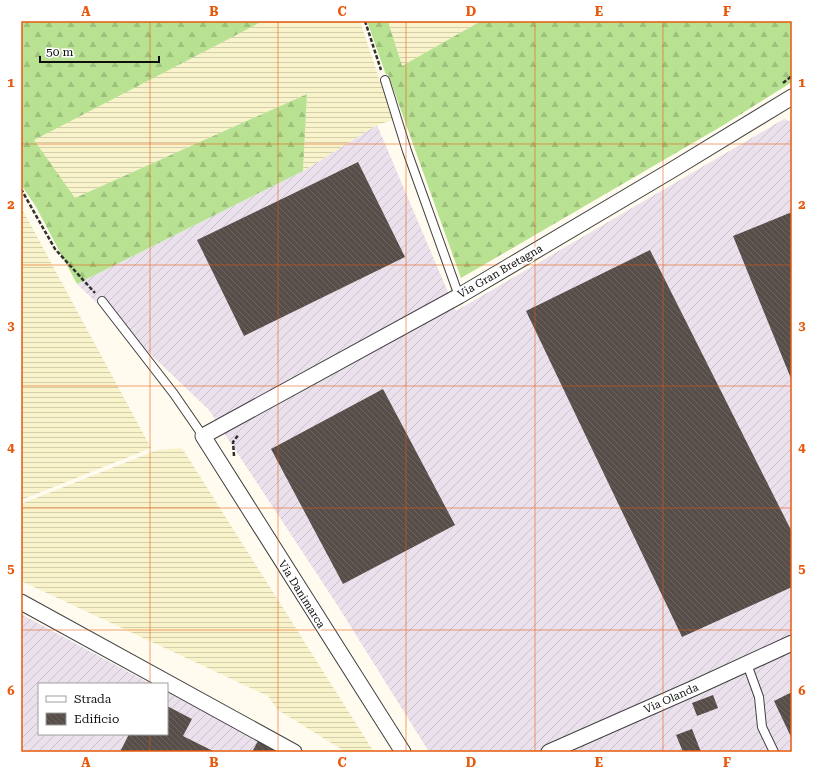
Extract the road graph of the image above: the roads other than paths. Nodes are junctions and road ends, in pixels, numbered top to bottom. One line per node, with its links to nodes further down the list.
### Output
1 (385, 80): 3 (lane)
2 (792, 97): 3 (street, Via Gran Bretagna)
3 (459, 296): 5 (street, Via Gran Bretagna)
4 (102, 301): 5 (lane)
5 (203, 436): 10 (street, Via Danimarca)
6 (21, 602): 9 (street)
7 (792, 643): 8 (street, Via Olanda)
8 (747, 664): 11 (street, Via Olanda); 12 (lane)
9 (294, 752)
10 (403, 752)
11 (549, 752)
12 (774, 752)

